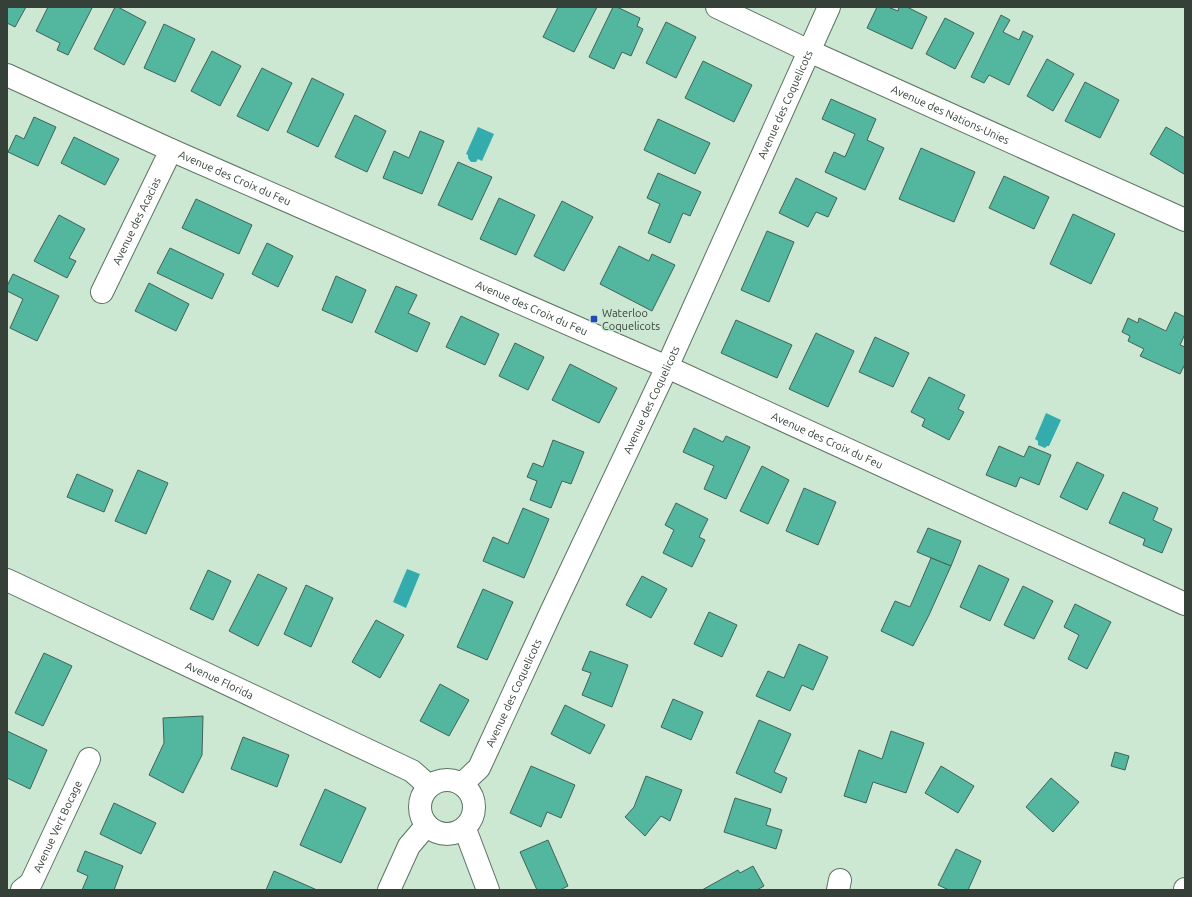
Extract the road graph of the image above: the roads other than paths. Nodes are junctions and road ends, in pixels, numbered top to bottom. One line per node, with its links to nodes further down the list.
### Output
1 (717, 7): 3 (street, Avenue des Nations-Unies)
2 (829, 7): 3 (street, Avenue des Coquelicots)
3 (809, 51): 6 (street, Avenue des Nations-Unies); 8 (street, Avenue des Coquelicots)
4 (7, 75): 5 (street, Avenue des Croix du Feu)
5 (171, 150): 7 (street, Avenue des Acacias); 8 (street, Avenue des Croix du Feu)
6 (1185, 220)
7 (102, 292)
8 (667, 367): 10 (street, Avenue des Croix du Feu); 12 (street, Avenue des Coquelicots)
9 (7, 580): 13 (street, Avenue Florida)
10 (1185, 604)
11 (89, 759): 16 (street, Avenue Vert Bocage)
12 (462, 784): 13 (street); 15 (street)
13 (429, 786): 14 (street)
14 (426, 826): 15 (street); 17 (street)
15 (465, 829): 18 (street)
16 (22, 890)
17 (389, 890)
18 (488, 890)

